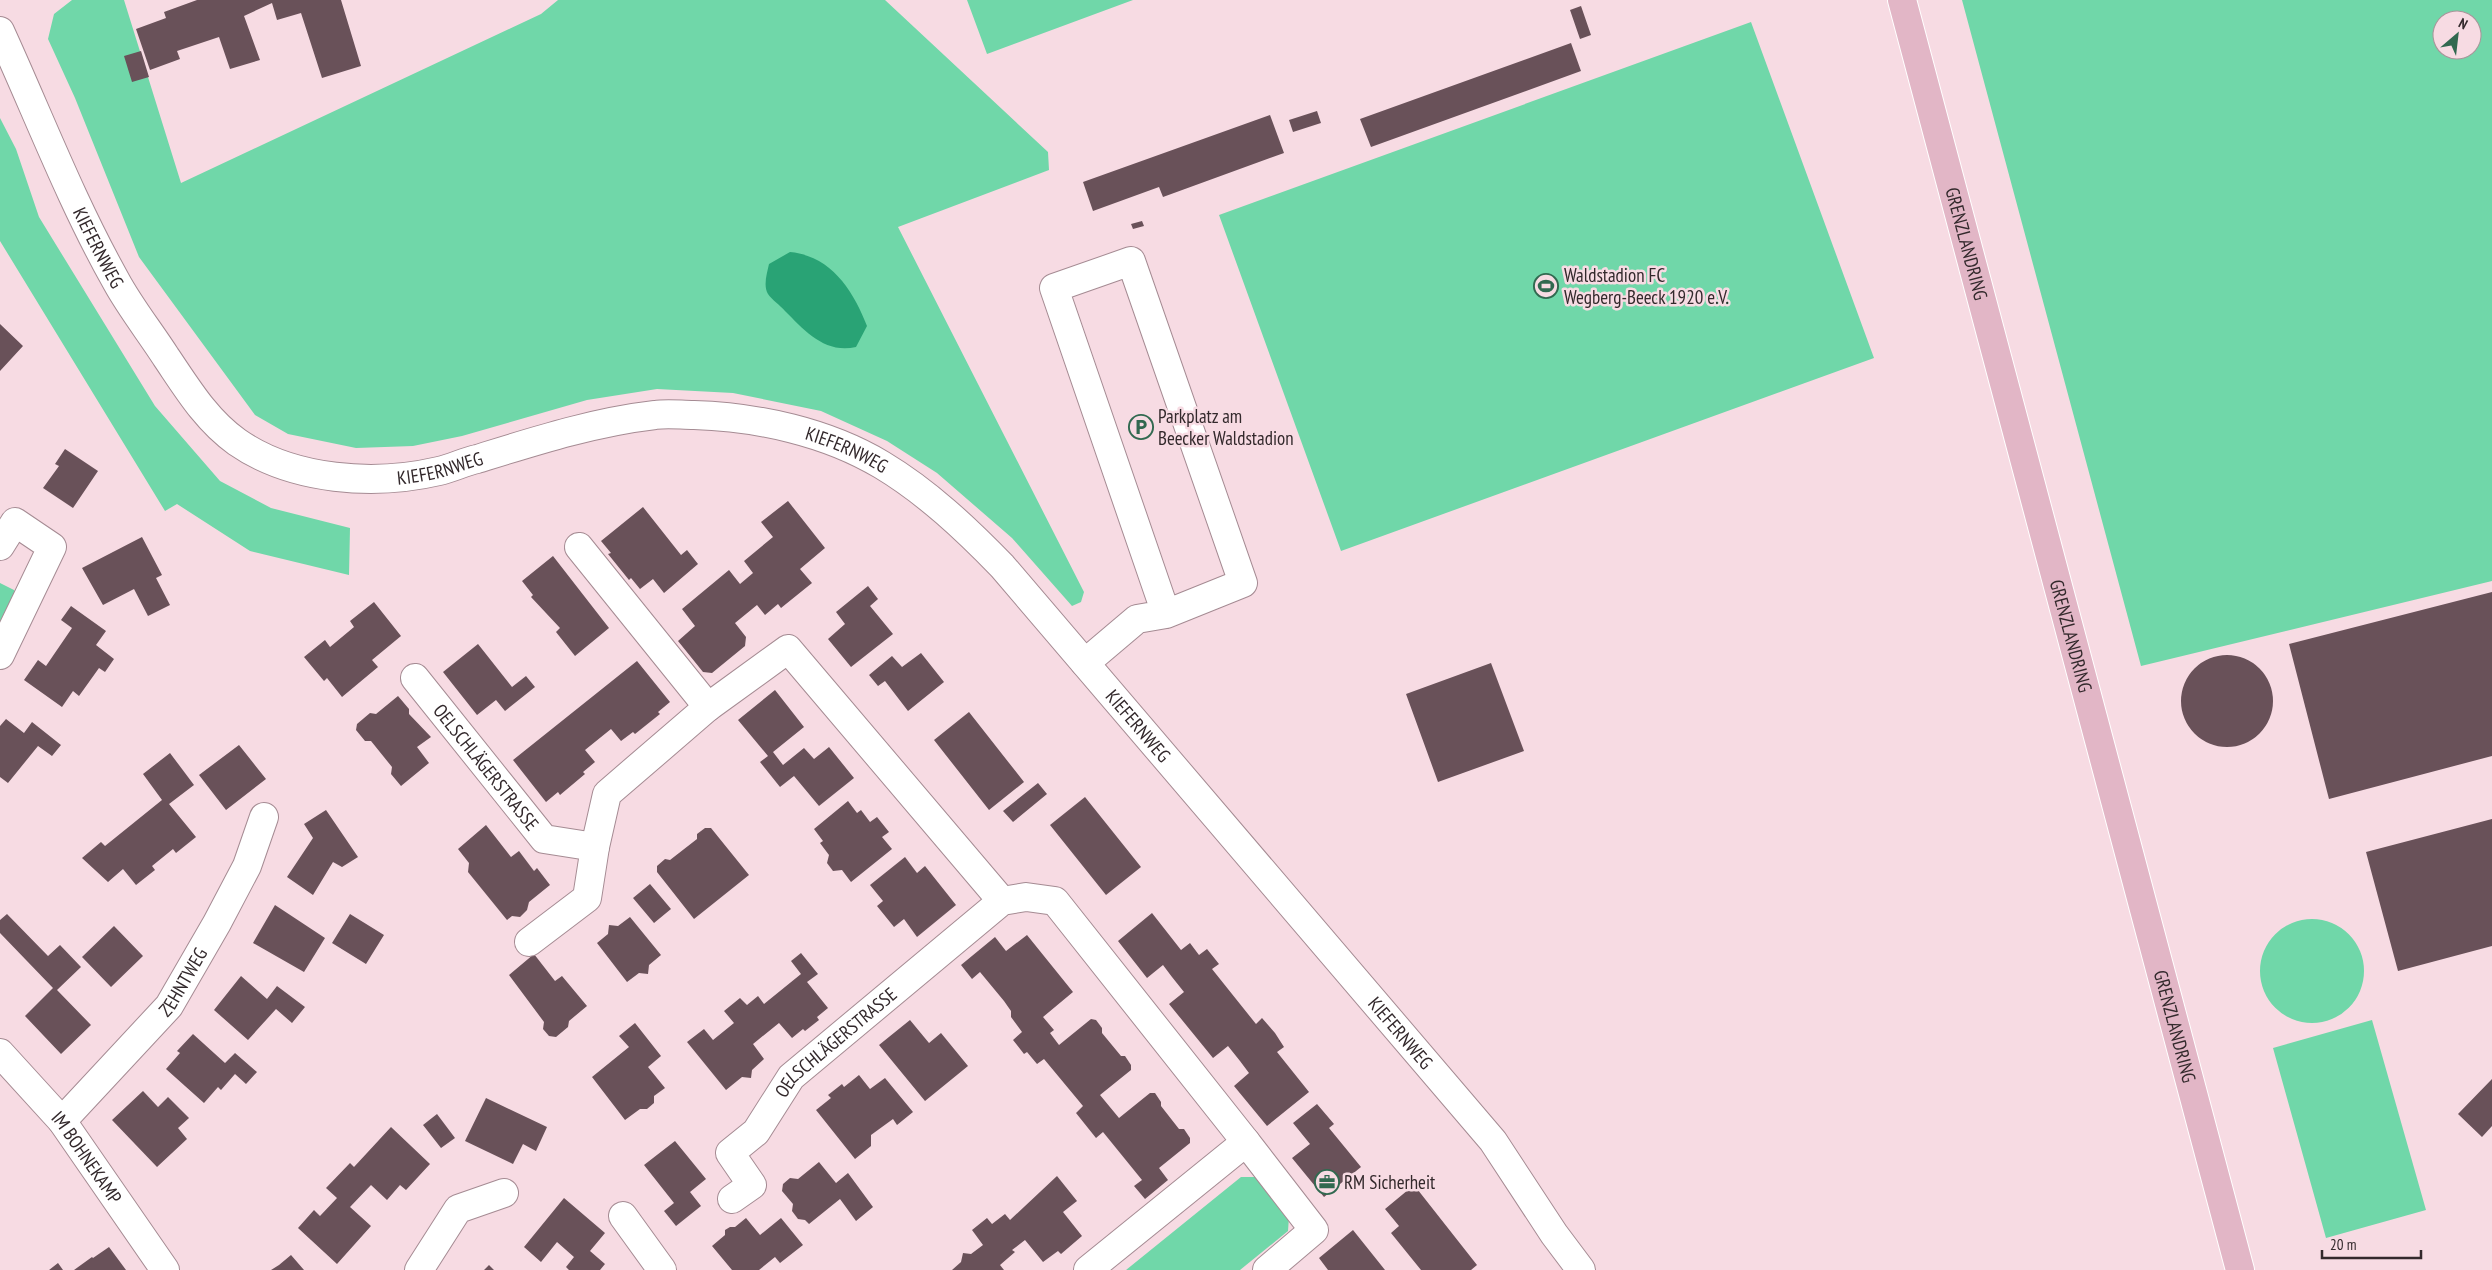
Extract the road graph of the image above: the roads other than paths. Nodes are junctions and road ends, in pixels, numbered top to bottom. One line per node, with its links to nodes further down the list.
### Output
1 (1902, 0): 26 (main road, GRENZLANDRING)
2 (0, 31): 7 (street, KIEFERNWEG)
3 (0, 546): 6 (street)
4 (579, 547): 9 (street)
5 (1166, 614): 5 (street); 7 (street)
6 (0, 655)
7 (1085, 663): 25 (street, KIEFERNWEG)
8 (415, 678): 11 (street, OELSCHLÄGERSTRASSE)
9 (708, 707): 11 (street); 12 (street)
10 (264, 817): 15 (street, ZEHNTWEG)
11 (595, 848): 13 (street)
12 (1002, 902): 16 (street, OELSCHLÄGERSTRASSE); 18 (street, OELSCHLÄGERSTRASSE)
13 (529, 942)
14 (0, 1053): 15 (street, IM BOHNEKAMP)
15 (62, 1121): 20 (street, IM BOHNEKAMP)
16 (1246, 1142): 23 (street); 24 (street, OELSCHLÄGERSTRASSE)
17 (504, 1193): 21 (street)
18 (732, 1199)
19 (623, 1216): 22 (street)
20 (165, 1270)
21 (419, 1270)
22 (662, 1270)
23 (1088, 1270)
24 (1267, 1270)
25 (1581, 1270)
26 (2240, 1270)

